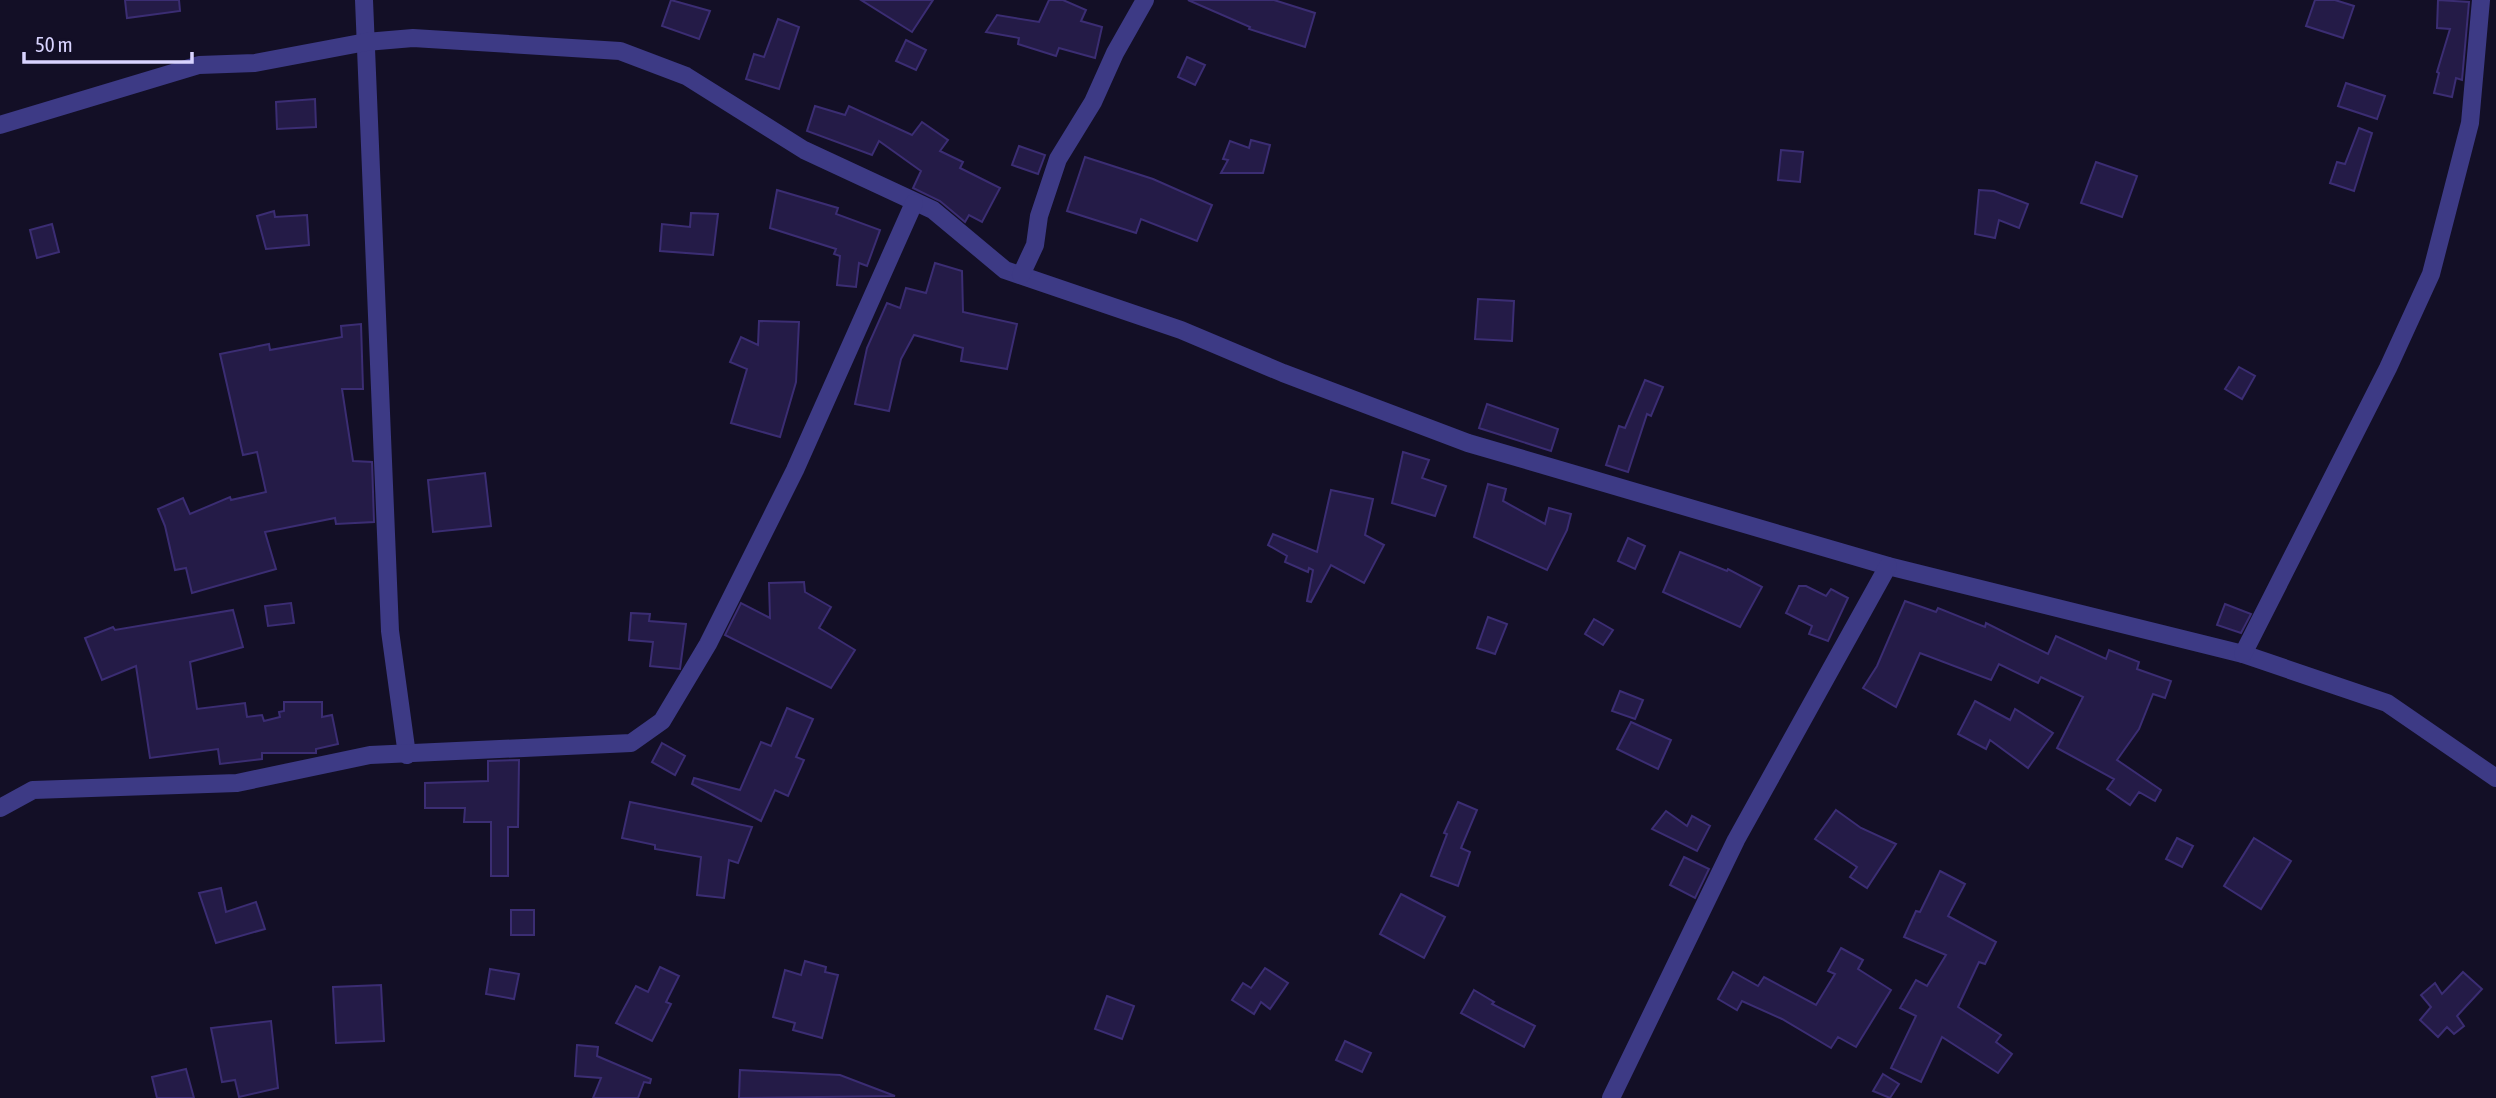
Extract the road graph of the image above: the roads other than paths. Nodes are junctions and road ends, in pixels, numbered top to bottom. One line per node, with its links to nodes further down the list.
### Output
1 (364, 0): 4 (street)
2 (1145, 0): 7 (street)
3 (2481, 0): 9 (street)
4 (366, 42): 5 (street); 6 (street); 10 (street)
5 (0, 125)
6 (914, 203): 7 (street); 10 (street)
7 (1021, 275): 8 (street)
8 (1888, 566): 9 (street); 13 (street)
9 (2243, 654): 11 (street)
10 (407, 755): 12 (street)
11 (2496, 778)
12 (0, 808)
13 (1611, 1098)

